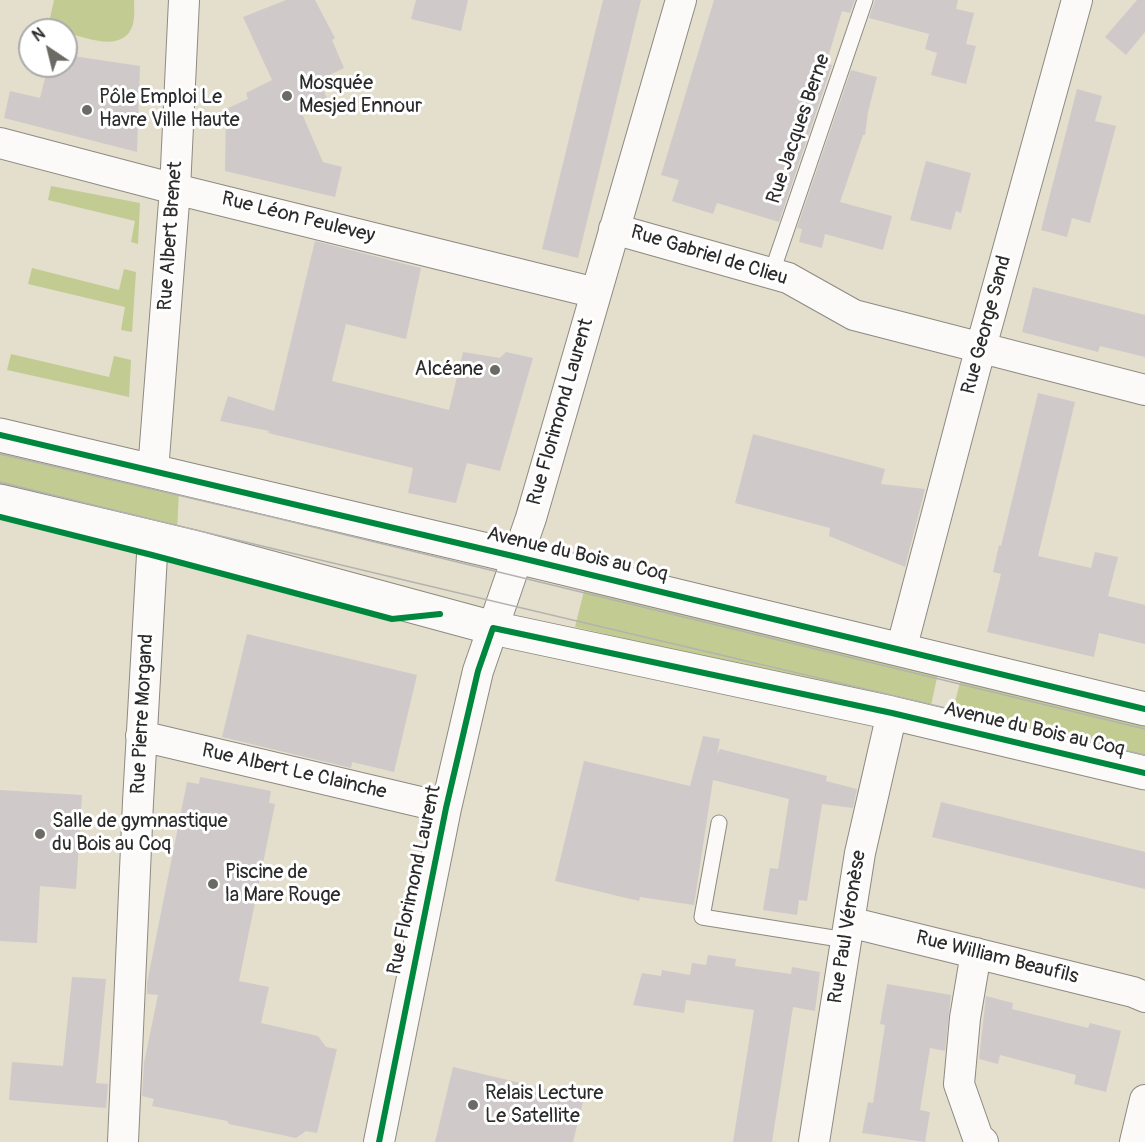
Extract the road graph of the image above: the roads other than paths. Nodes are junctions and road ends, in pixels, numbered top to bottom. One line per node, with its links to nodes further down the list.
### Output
1 (184, 0): 6 (street, Rue Albert Brenet)
2 (681, 0): 7 (street, Rue Florimond Laurent)
3 (865, 0): 8 (lane, Rue Jacques Berne)
4 (1077, 0): 10 (street, Rue George Sand)
5 (0, 143): 6 (street, Rue Léon Peulevey)
6 (175, 189): 9 (street, Rue Léon Peulevey); 13 (street, Rue Albert Brenet)
7 (614, 228): 8 (street, Rue Gabriel de Clieu); 9 (street, Rue Florimond Laurent)
8 (772, 272): 10 (street, Rue Gabriel de Clieu)
9 (596, 293): 16 (street, Rue Florimond Laurent)
10 (981, 347): 11 (street, Rue Gabriel de Clieu); 18 (street, Rue George Sand)
11 (1145, 390)
12 (0, 435): 13 (main road, Avenue du Bois au Coq)
13 (153, 471): 16 (main road, Avenue du Bois au Coq)
14 (0, 501): 15 (main road, Avenue du Bois au Coq)
15 (153, 537): 17 (main road, Avenue du Bois au Coq); 21 (street, Rue Pierre Morgand)
16 (518, 557): 17 (street, Rue Florimond Laurent); 18 (main road, Avenue du Bois au Coq)
17 (493, 628): 20 (main road, Avenue du Bois au Coq); 23 (street, Rue Florimond Laurent)
18 (901, 650): 19 (main road, Avenue du Bois au Coq)
19 (1145, 710)
20 (892, 713): 22 (main road, Avenue du Bois au Coq); 25 (street, Rue Paul Véronèse)
21 (141, 736): 23 (street, Rue Albert Le Clainche); 29 (street, Rue Pierre Morgand)
22 (1145, 773)
23 (446, 808): 30 (street, Rue Florimond Laurent)
24 (719, 822): 25 (lane)
25 (847, 931): 26 (street, Rue William Beaufils); 31 (street, Rue Paul Véronèse)
26 (976, 953): 27 (street, Rue William Beaufils); 32 (street)
27 (1145, 997)
28 (1145, 1100): 33 (street)
29 (123, 1142)
30 (379, 1142)
31 (814, 1142)
32 (983, 1142)
33 (1135, 1142)

